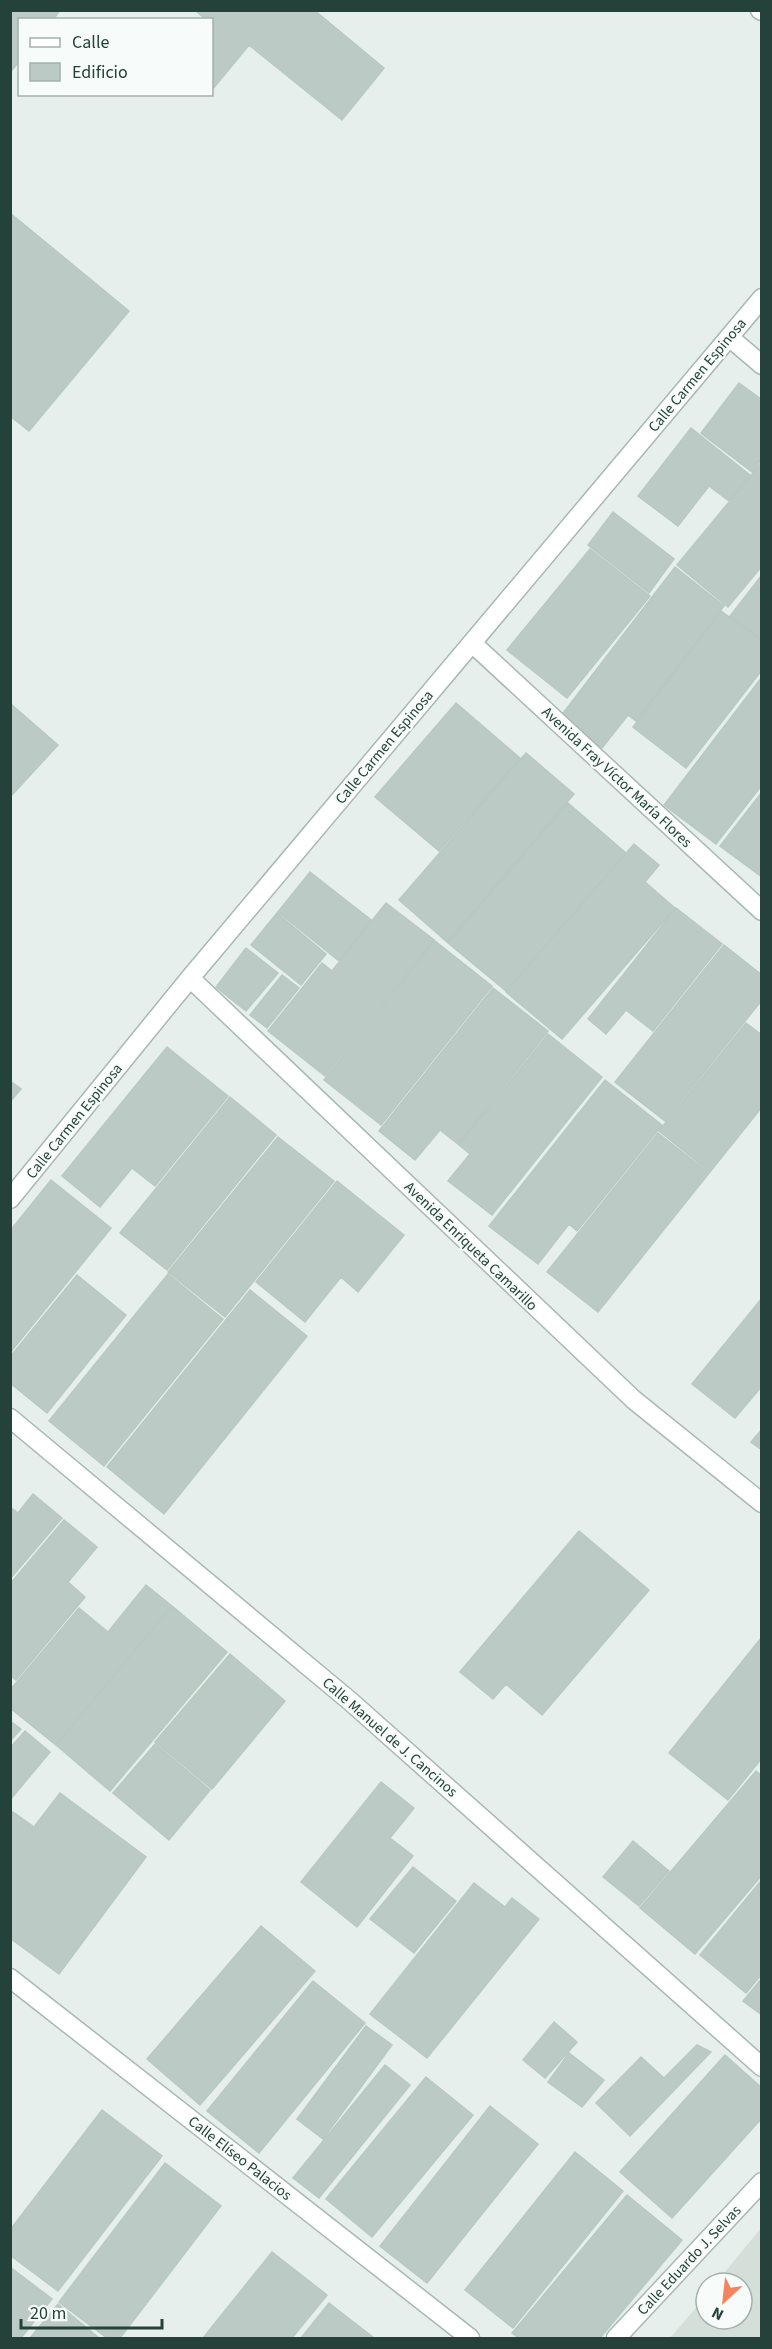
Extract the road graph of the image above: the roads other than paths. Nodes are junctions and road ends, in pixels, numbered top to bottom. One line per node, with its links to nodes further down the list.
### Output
1 (762, 298): 2 (street, Calle Carmen Espinosa)
2 (729, 337): 3 (street); 4 (street, Calle Carmen Espinosa)
3 (762, 365)
4 (472, 643): 5 (street, Avenida Fray Víctor María Flores); 6 (street, Calle Carmen Espinosa)
5 (762, 911)
6 (190, 978): 7 (street, Calle Carmen Espinosa); 9 (street, Avenida Enriqueta Camarillo)
7 (10, 1199)
8 (10, 1418): 11 (street, Calle Manuel de J. Cancinos)
9 (762, 1503)
10 (10, 1978): 13 (street, Calle Elíseo Palacios)
11 (762, 2067)
12 (762, 2182): 14 (street, Calle Eduardo J. Selvas)
13 (470, 2338)
14 (616, 2338)

